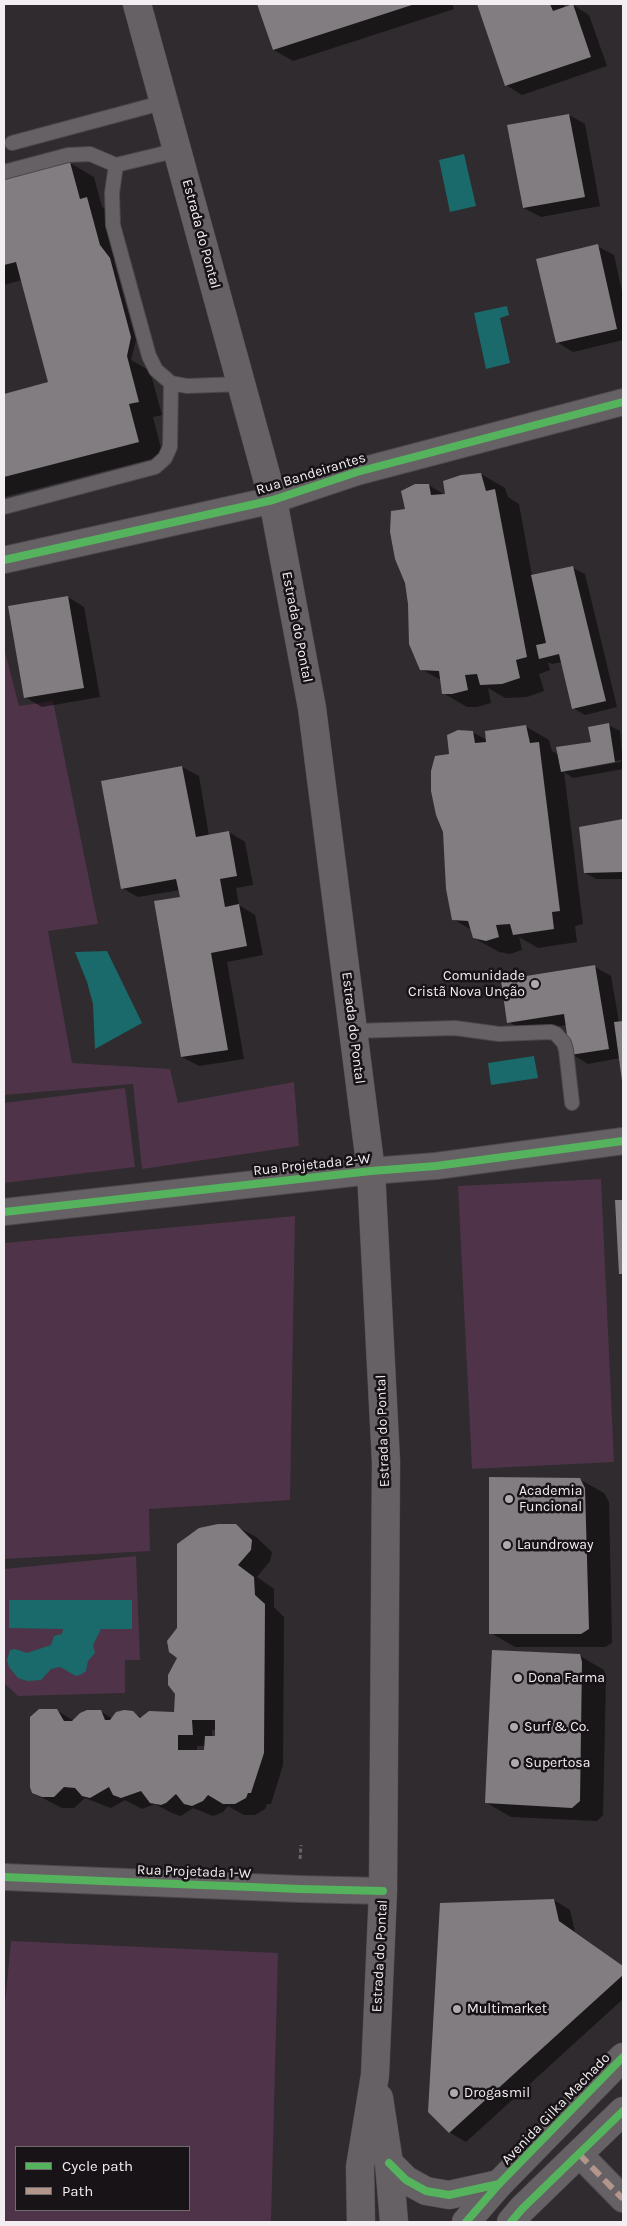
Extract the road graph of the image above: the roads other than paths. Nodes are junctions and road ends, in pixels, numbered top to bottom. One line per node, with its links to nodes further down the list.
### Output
1 (137, 4): 2 (main road, Estrada do Pontal)
2 (165, 102): 3 (lane); 4 (main road, Estrada do Pontal)
3 (12, 143)
4 (178, 150): 5 (lane); 8 (main road, Estrada do Pontal)
5 (116, 165): 6 (lane); 7 (lane)
6 (4, 172)
7 (170, 383): 8 (lane); 11 (lane)
8 (242, 384): 10 (main road, Estrada do Pontal)
9 (623, 402): 10 (street, Rua Bandeirantes)
10 (273, 500): 12 (street, Rua Bandeirantes); 13 (main road, Estrada do Pontal)
11 (4, 507)
12 (4, 560)
13 (353, 1031): 14 (lane); 16 (main road, Estrada do Pontal)
14 (572, 1104)
15 (623, 1141): 16 (street, Rua Projetada 2-W)
16 (371, 1171): 17 (street, Rua Projetada 2-W); 19 (main road, Estrada do Pontal)
17 (4, 1212)
18 (4, 1877): 19 (street, Rua Projetada 1-W)
19 (384, 1891): 21 (main road, Estrada do Pontal)
20 (623, 2058): 25 (main road, Avenida Gilka Machado)
21 (375, 2074): 24 (main road); 27 (main road)
22 (623, 2111): 23 (main road)
23 (579, 2154): 26 (street); 30 (main road)
24 (389, 2163): 25 (main road); 28 (main road)
25 (499, 2184): 29 (main road, Avenida Gilka Machado)
26 (623, 2199)
27 (361, 2222)
28 (394, 2222)
29 (466, 2222)
30 (511, 2222)

